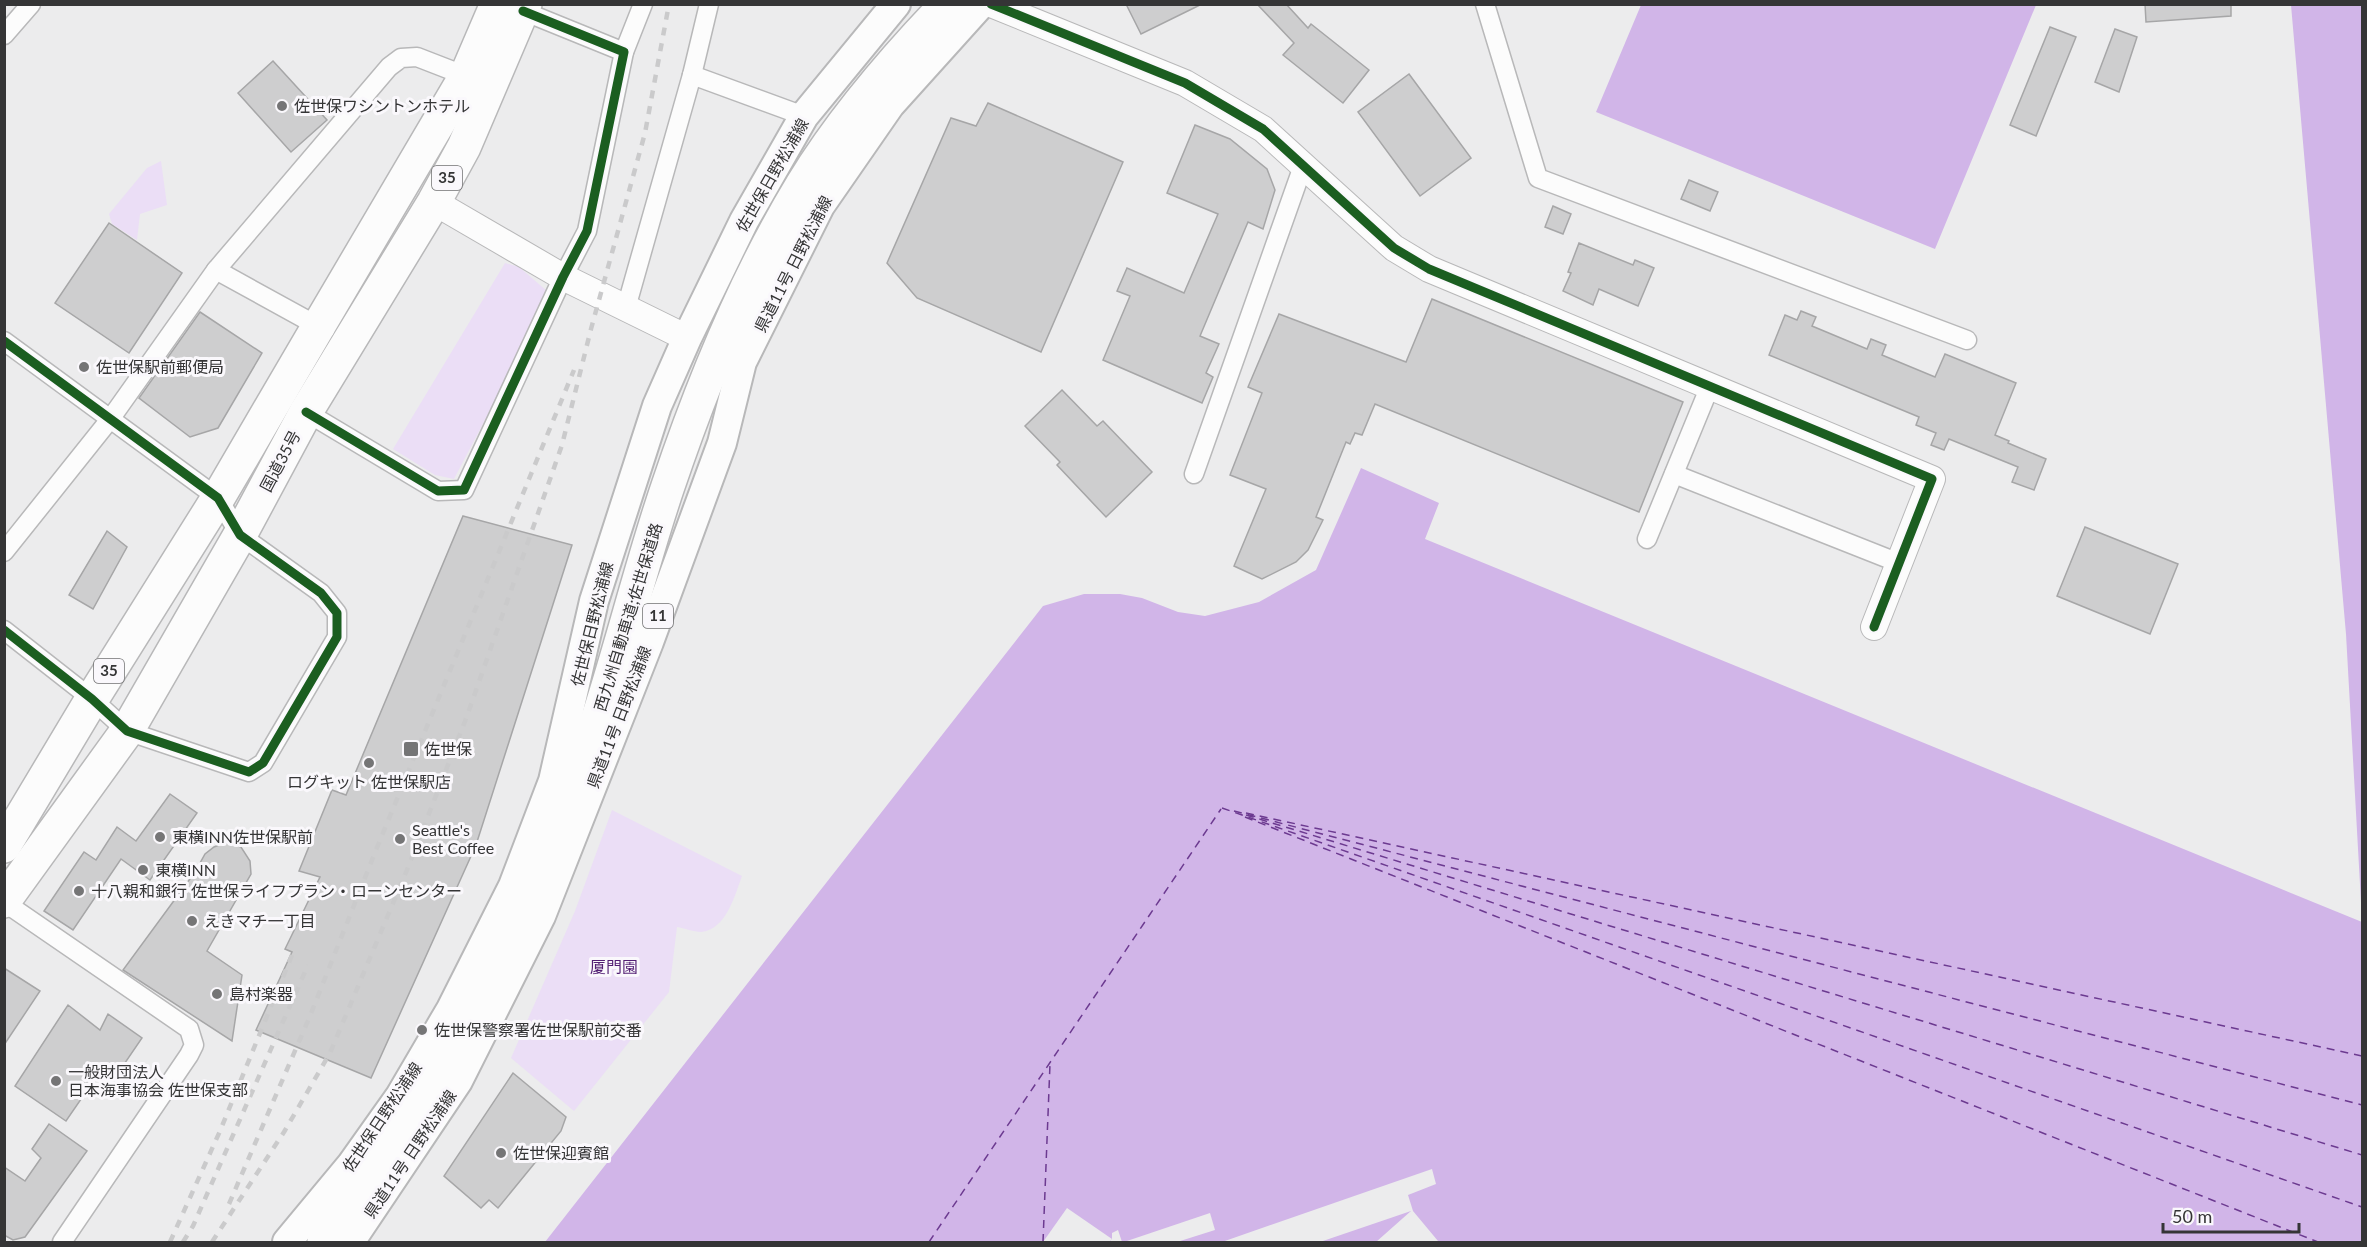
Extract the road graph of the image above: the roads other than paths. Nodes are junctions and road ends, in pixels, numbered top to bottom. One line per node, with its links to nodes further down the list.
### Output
1 (31, 4): 10 (street)
2 (643, 4): 11 (street)
3 (709, 4): 12 (street)
4 (896, 4): 14 (main road, 佐世保日野松浦線)
5 (947, 4): 43 (highway, 西九州自動車道;佐世保道路)
6 (981, 4): 44 (main road, 県道11号 日野松浦線 / 11)
7 (991, 4): 15 (street)
8 (1485, 4): 22 (street)
9 (515, 7): 11 (street); 13 (highway, 国道35号 / 35); 16 (highway, 国道35号 / 35)
10 (4, 35)
11 (624, 52): 18 (street)
12 (692, 75): 14 (street); 19 (street)
13 (466, 76): 17 (street); 20 (highway, 国道35号 / 35)
14 (804, 116): 21 (main road, 佐世保日野松浦線)
15 (1303, 166): 25 (street); 28 (street)
16 (434, 202): 18 (street); 24 (highway, 国道35号 / 35)
17 (216, 270): 20 (street); 27 (street)
18 (563, 277): 19 (street); 26 (street)
19 (626, 308): 21 (street)
20 (318, 327): 24 (street); 30 (highway, 国道35号 / 35)
21 (687, 338): 42 (main road, 佐世保日野松浦線)
22 (1967, 340)
23 (4, 341): 27 (street)
24 (349, 341): 26 (highway, 国道35号 / 35)
25 (1710, 386): 29 (street); 34 (street)
26 (306, 411): 31 (highway, 国道35号 / 35)
27 (111, 418): 30 (street); 33 (street)
28 (1194, 474)
29 (1674, 474): 32 (street); 34 (street)
30 (218, 498): 31 (street); 37 (highway, 国道35号 / 35)
31 (240, 536): 38 (highway, 国道35号 / 35); 38 (street)
32 (1647, 539)
33 (4, 552)
34 (1899, 563): 35 (street)
35 (1874, 627)
36 (4, 630): 37 (street)
37 (92, 699): 38 (street); 39 (highway, 国道35号 / 35)
38 (127, 731): 40 (highway, 国道35号 / 35)
39 (4, 846)
40 (4, 902): 41 (street)
41 (62, 1242)
42 (287, 1242)
43 (324, 1242)
44 (350, 1242)

